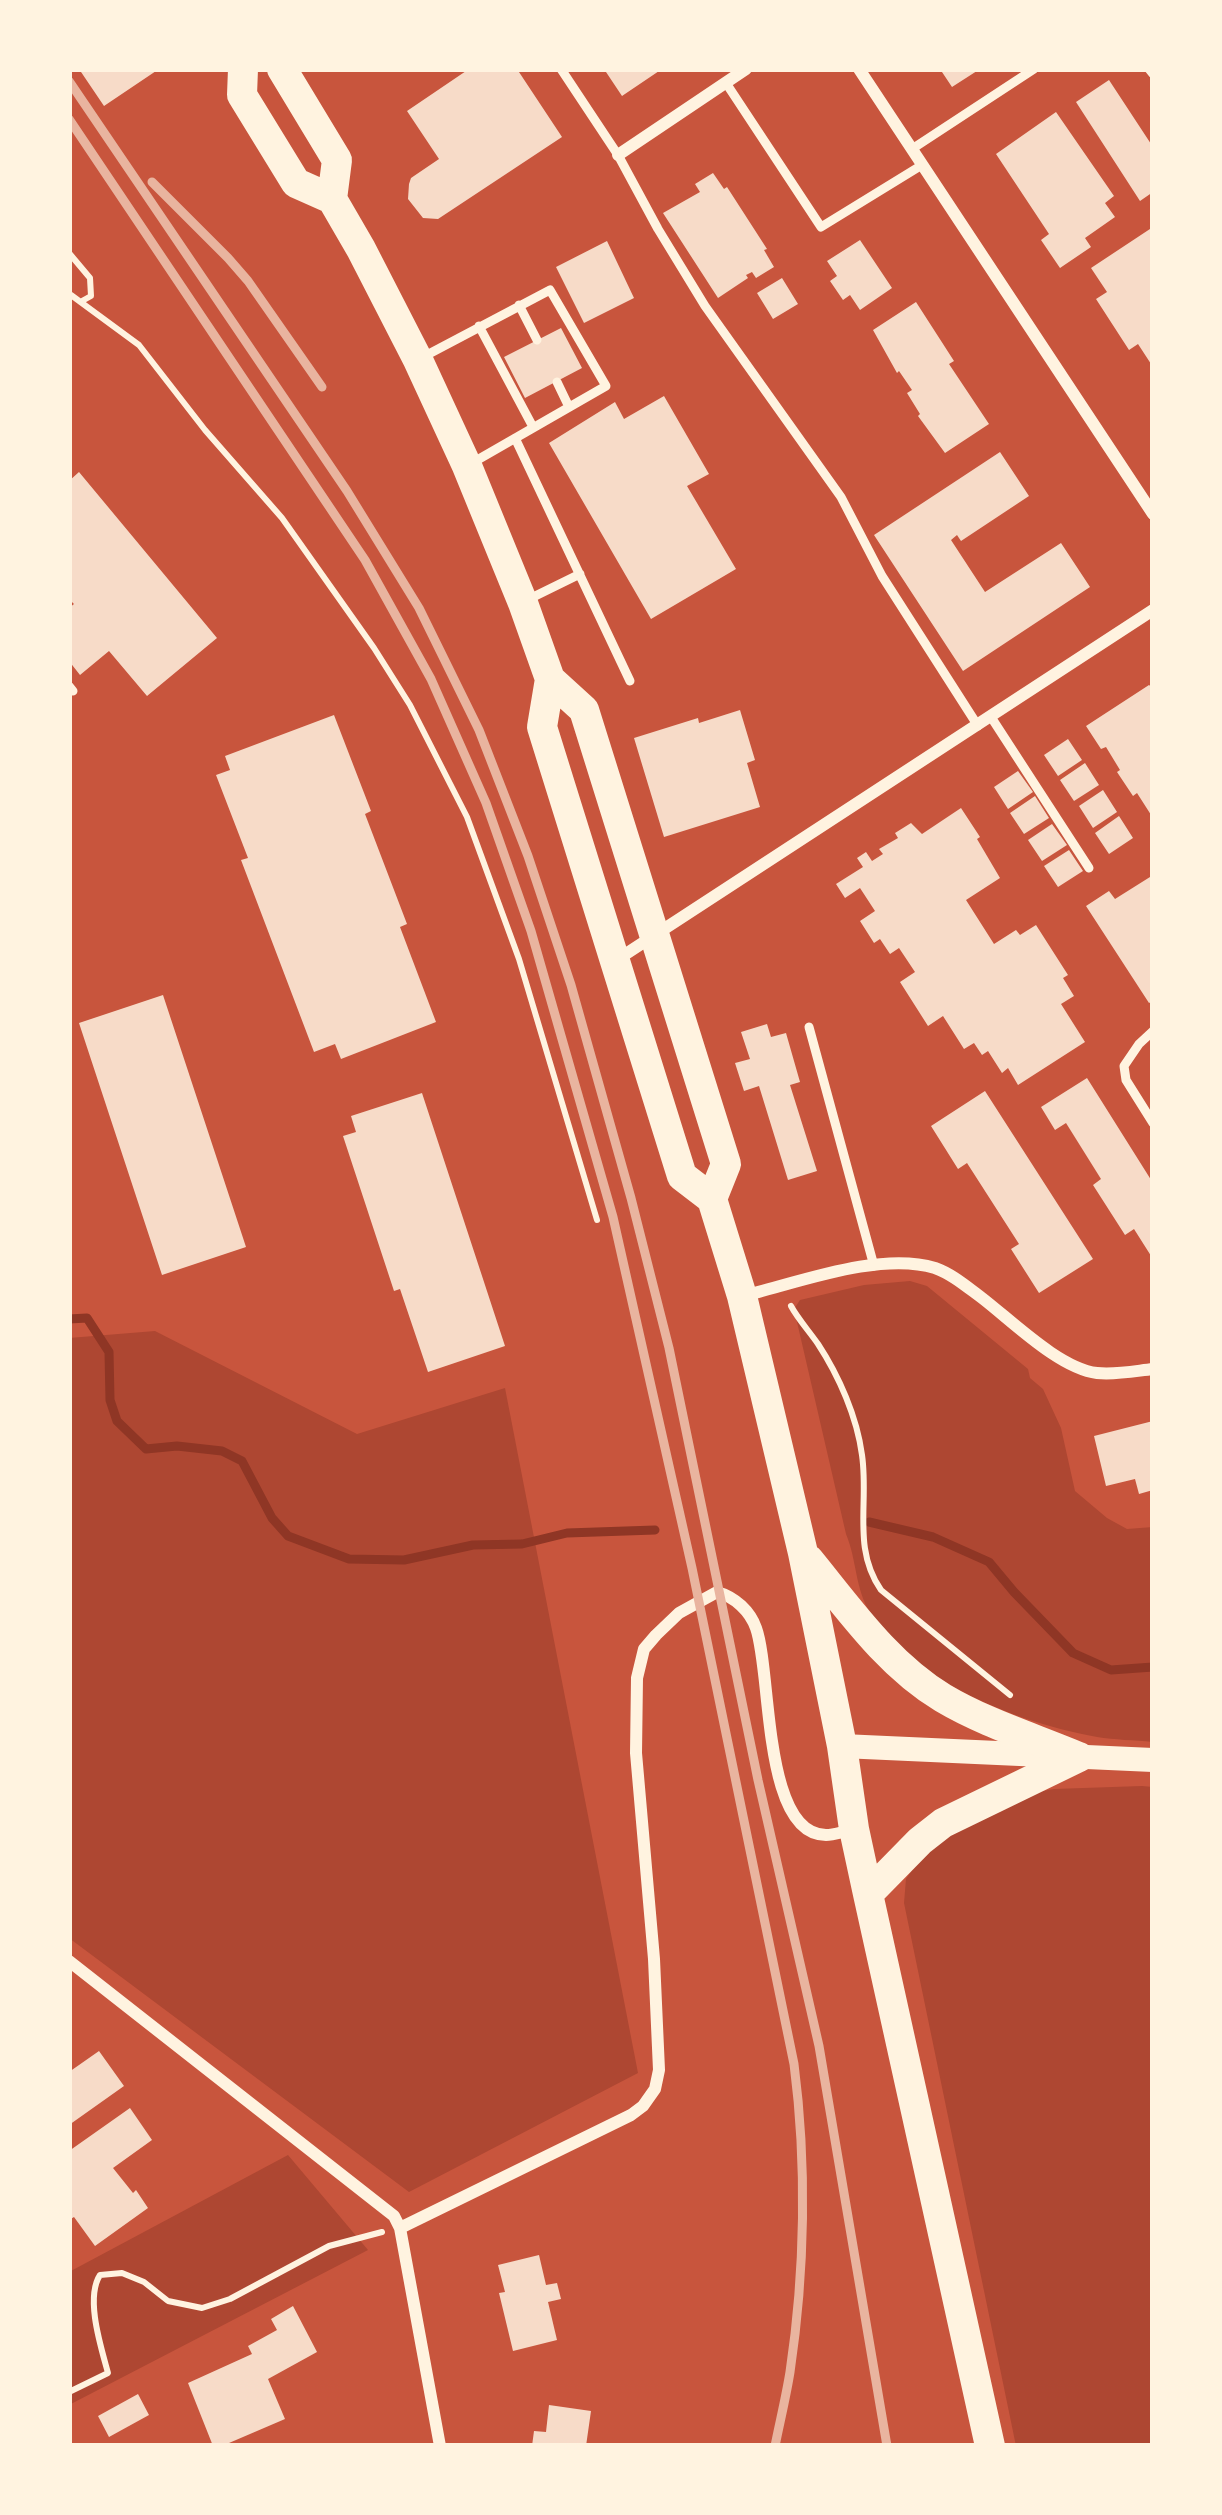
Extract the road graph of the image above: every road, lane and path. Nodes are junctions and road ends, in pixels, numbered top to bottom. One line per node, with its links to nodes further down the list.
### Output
1 (243, 69): 11 (main road)
2 (282, 69): 11 (main road)
3 (561, 69): 9 (lane)
4 (746, 69): 7 (street)
5 (859, 69): 8 (street)
6 (1034, 69): 8 (lane)
7 (726, 82): 9 (street); 10 (lane)
8 (912, 149): 10 (street)
9 (618, 155): 30 (lane)
10 (922, 165): 23 (street)
11 (332, 199): 17 (main road)
12 (69, 253): 13 (path)
13 (70, 295): 38 (path)
14 (519, 305): 15 (lane); 16 (lane); 19 (lane)
15 (479, 326): 17 (lane); 20 (lane)
16 (536, 340)
17 (418, 360): 22 (main road)
18 (557, 382): 19 (lane)
19 (569, 406): 20 (lane)
20 (533, 427): 21 (lane)
21 (515, 438): 22 (lane); 24 (lane)
22 (467, 466): 25 (main road)
23 (1153, 514)
24 (580, 574): 25 (lane); 28 (lane)
25 (523, 603): 27 (main road)
26 (1153, 610): 29 (street)
27 (550, 679): 32 (main road); 33 (main road)
28 (630, 681)
29 (991, 717): 30 (street); 31 (lane)
30 (978, 726): 32 (street)
31 (1089, 868)
32 (655, 936): 33 (street); 37 (main road)
33 (614, 962): 37 (main road)
34 (808, 1027): 39 (lane)
35 (1153, 1031): 36 (lane)
36 (1153, 1123)
37 (712, 1199): 41 (main road)
38 (597, 1220)
39 (874, 1266): 40 (street); 42 (street)
40 (782, 1286): 41 (street); 44 (path)
41 (742, 1296): 43 (main road)
42 (1153, 1369)
43 (803, 1553): 45 (main road); 46 (main road)
44 (1012, 1696)
45 (842, 1746): 46 (main road); 48 (main road)
46 (1079, 1757): 47 (main road); 49 (main road)
47 (1153, 1760)
48 (854, 1829): 49 (main road); 51 (street)
49 (868, 1894): 54 (main road)
50 (69, 1961): 51 (street)
51 (400, 2228): 52 (path); 53 (street)
52 (69, 2392)
53 (440, 2446)
54 (990, 2446)

